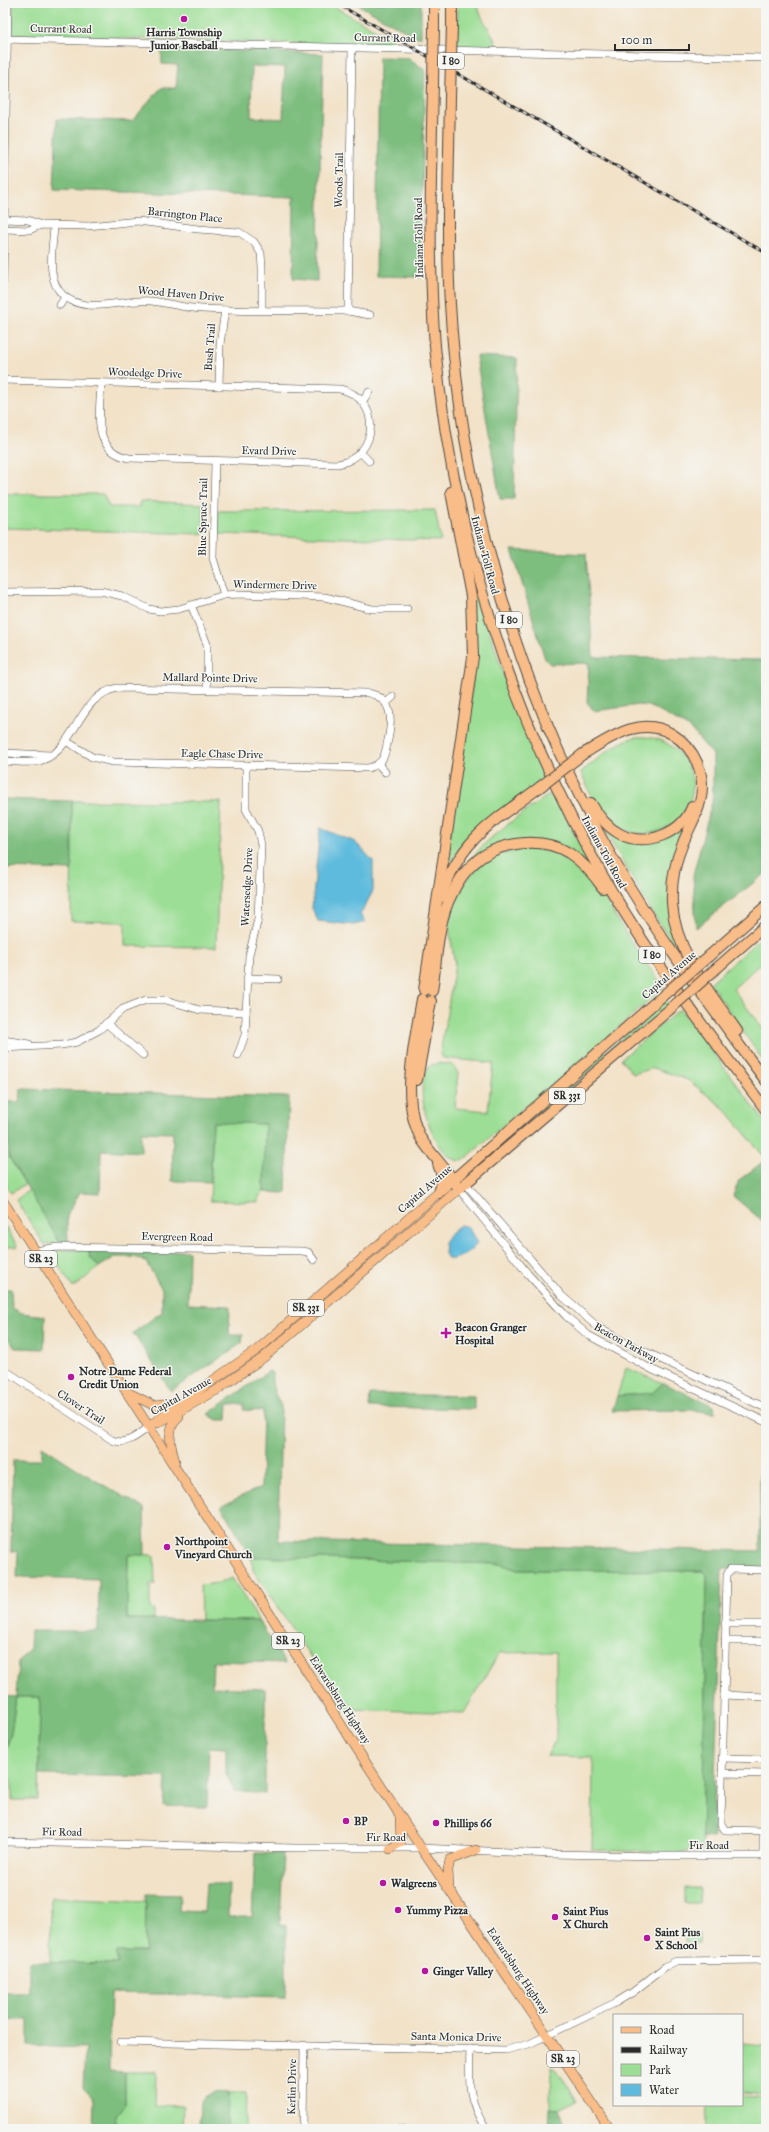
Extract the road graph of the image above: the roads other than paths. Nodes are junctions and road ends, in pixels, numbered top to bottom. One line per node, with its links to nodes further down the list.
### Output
1 (8, 3): 4 (street)
2 (434, 3): 22 (highway, Indiana Toll Road / I 80, bridge)
3 (452, 3): 34 (highway, Indiana Toll Road / I 80, bridge)
4 (5, 39): 5 (street, Currant Road); 7 (street)
5 (352, 48): 6 (street, Currant Road); 16 (street, Woods Trail)
6 (766, 58)
7 (4, 219): 8 (street, Barrington Place); 10 (street)
8 (41, 225): 9 (street, Barrington Place); 10 (street, Barrington Place)
9 (54, 226): 12 (street); 15 (street, Barrington Place)
10 (4, 229): 11 (street)
11 (3, 281)
12 (65, 297): 13 (street); 14 (street, Wood Haven Drive)
13 (60, 305)
14 (224, 310): 15 (street, Wood Haven Drive); 20 (street, Bush Trail)
15 (262, 310): 16 (street, Wood Haven Drive)
16 (348, 311): 17 (street, Wood Haven Drive)
17 (370, 315)
18 (3, 380): 19 (street, Woodedge Drive)
19 (101, 383): 20 (street, Woodedge Drive); 25 (street, Evard Drive)
20 (219, 386): 23 (street, Woodedge Drive)
21 (369, 392): 23 (street)
22 (441, 400): 44 (highway); 46 (highway, Indiana Toll Road / I 80)
23 (362, 402): 24 (street)
24 (361, 453): 25 (street, Evard Drive); 26 (street)
25 (215, 461): 28 (street, Blue Spruce Trail)
26 (369, 461)
27 (3, 592): 29 (street, Windermere Drive)
28 (224, 595): 29 (street, Windermere Drive); 30 (street, Windermere Drive)
29 (191, 605): 31 (street)
30 (407, 609)
31 (208, 689): 33 (street, Mallard Pointe Drive); 35 (street, Mallard Pointe Drive)
32 (393, 697): 33 (street)
33 (386, 704): 40 (street)
34 (546, 719): 38 (highway); 58 (highway, Indiana Toll Road / I 80)
35 (66, 741): 37 (street, Mallard Pointe Drive); 41 (street, Eagle Chase Drive)
36 (3, 753): 37 (street)
37 (51, 755): 39 (street, Mallard Pointe Drive)
38 (584, 758): 44 (highway, bridge); 57 (highway)
39 (3, 761)
40 (379, 763): 41 (street, Eagle Chase Drive); 42 (street)
41 (246, 765): 47 (street, Watersedge Drive)
42 (385, 772)
43 (766, 906): 61 (highway, Capital Avenue / SR 331, bridge)
44 (439, 918): 46 (highway); 49 (highway)
45 (766, 925): 61 (highway, Capital Avenue / SR 331, bridge)
46 (656, 960): 59 (highway, Indiana Toll Road / I 80)
47 (247, 978): 48 (street); 50 (street, Watersedge Drive)
48 (278, 979)
49 (427, 995): 60 (highway); 61 (highway)
50 (246, 1012): 51 (street); 56 (street, Watersedge Drive)
51 (106, 1023): 53 (street); 55 (street)
52 (3, 1040): 53 (street)
53 (33, 1045): 54 (street)
54 (3, 1048)
55 (143, 1055)
56 (238, 1055)
57 (766, 1074)
58 (766, 1081)
59 (766, 1110)
60 (432, 1154): 61 (highway); 62 (highway)
61 (459, 1182): 62 (main road, Capital Avenue / SR 331); 68 (main road, Capital Avenue / SR 331); 69 (street, Beacon Parkway); 70 (street, Beacon Parkway)
62 (439, 1193): 68 (main road, Capital Avenue / SR 331)
63 (3, 1202): 64 (main road, Edwardsburg Highway / SR 23)
64 (36, 1251): 65 (street, Evergreen Road); 67 (main road, Edwardsburg Highway / SR 23)
65 (314, 1260)
66 (3, 1369): 71 (street, Clover Trail)
67 (126, 1391): 68 (main road); 71 (main road, Edwardsburg Highway / SR 23)
68 (186, 1404): 71 (main road, Capital Avenue / SR 331); 72 (main road)
69 (766, 1408)
70 (766, 1422)
71 (149, 1427): 72 (main road, Edwardsburg Highway / SR 23)
72 (180, 1474): 84 (main road, Edwardsburg Highway / SR 23)
73 (766, 1570): 74 (street)
74 (725, 1624): 75 (street); 76 (street)
75 (766, 1624)
76 (725, 1641): 77 (street); 78 (street)
77 (766, 1641)
78 (724, 1696): 79 (street); 80 (street)
79 (766, 1697)
80 (722, 1758): 81 (street); 82 (street)
81 (766, 1758)
82 (722, 1773): 83 (street); 85 (street)
83 (766, 1774)
84 (400, 1815): 87 (main road, Edwardsburg Highway / SR 23); 88 (main road)
85 (765, 1831): 90 (street)
86 (4, 1842): 88 (street, Fir Road)
87 (421, 1848): 88 (street, Fir Road); 89 (street, Fir Road); 91 (main road, Edwardsburg Highway / SR 23)
88 (390, 1849)
89 (476, 1850): 90 (street, Fir Road); 91 (main road)
90 (765, 1856)
91 (450, 1890): 93 (main road, Edwardsburg Highway / SR 23)
92 (766, 1960): 93 (street, Santa Monica Drive)
93 (548, 2036): 96 (street, Santa Monica Drive); 101 (main road, Edwardsburg Highway / SR 23)
94 (121, 2042): 95 (street, Santa Monica Drive)
95 (304, 2045): 96 (street, Santa Monica Drive); 98 (street, Kerlin Drive)
96 (470, 2049): 97 (street)
97 (483, 2128)
98 (303, 2129)
99 (397, 2129): 100 (street)
100 (402, 2129)
101 (610, 2129)

